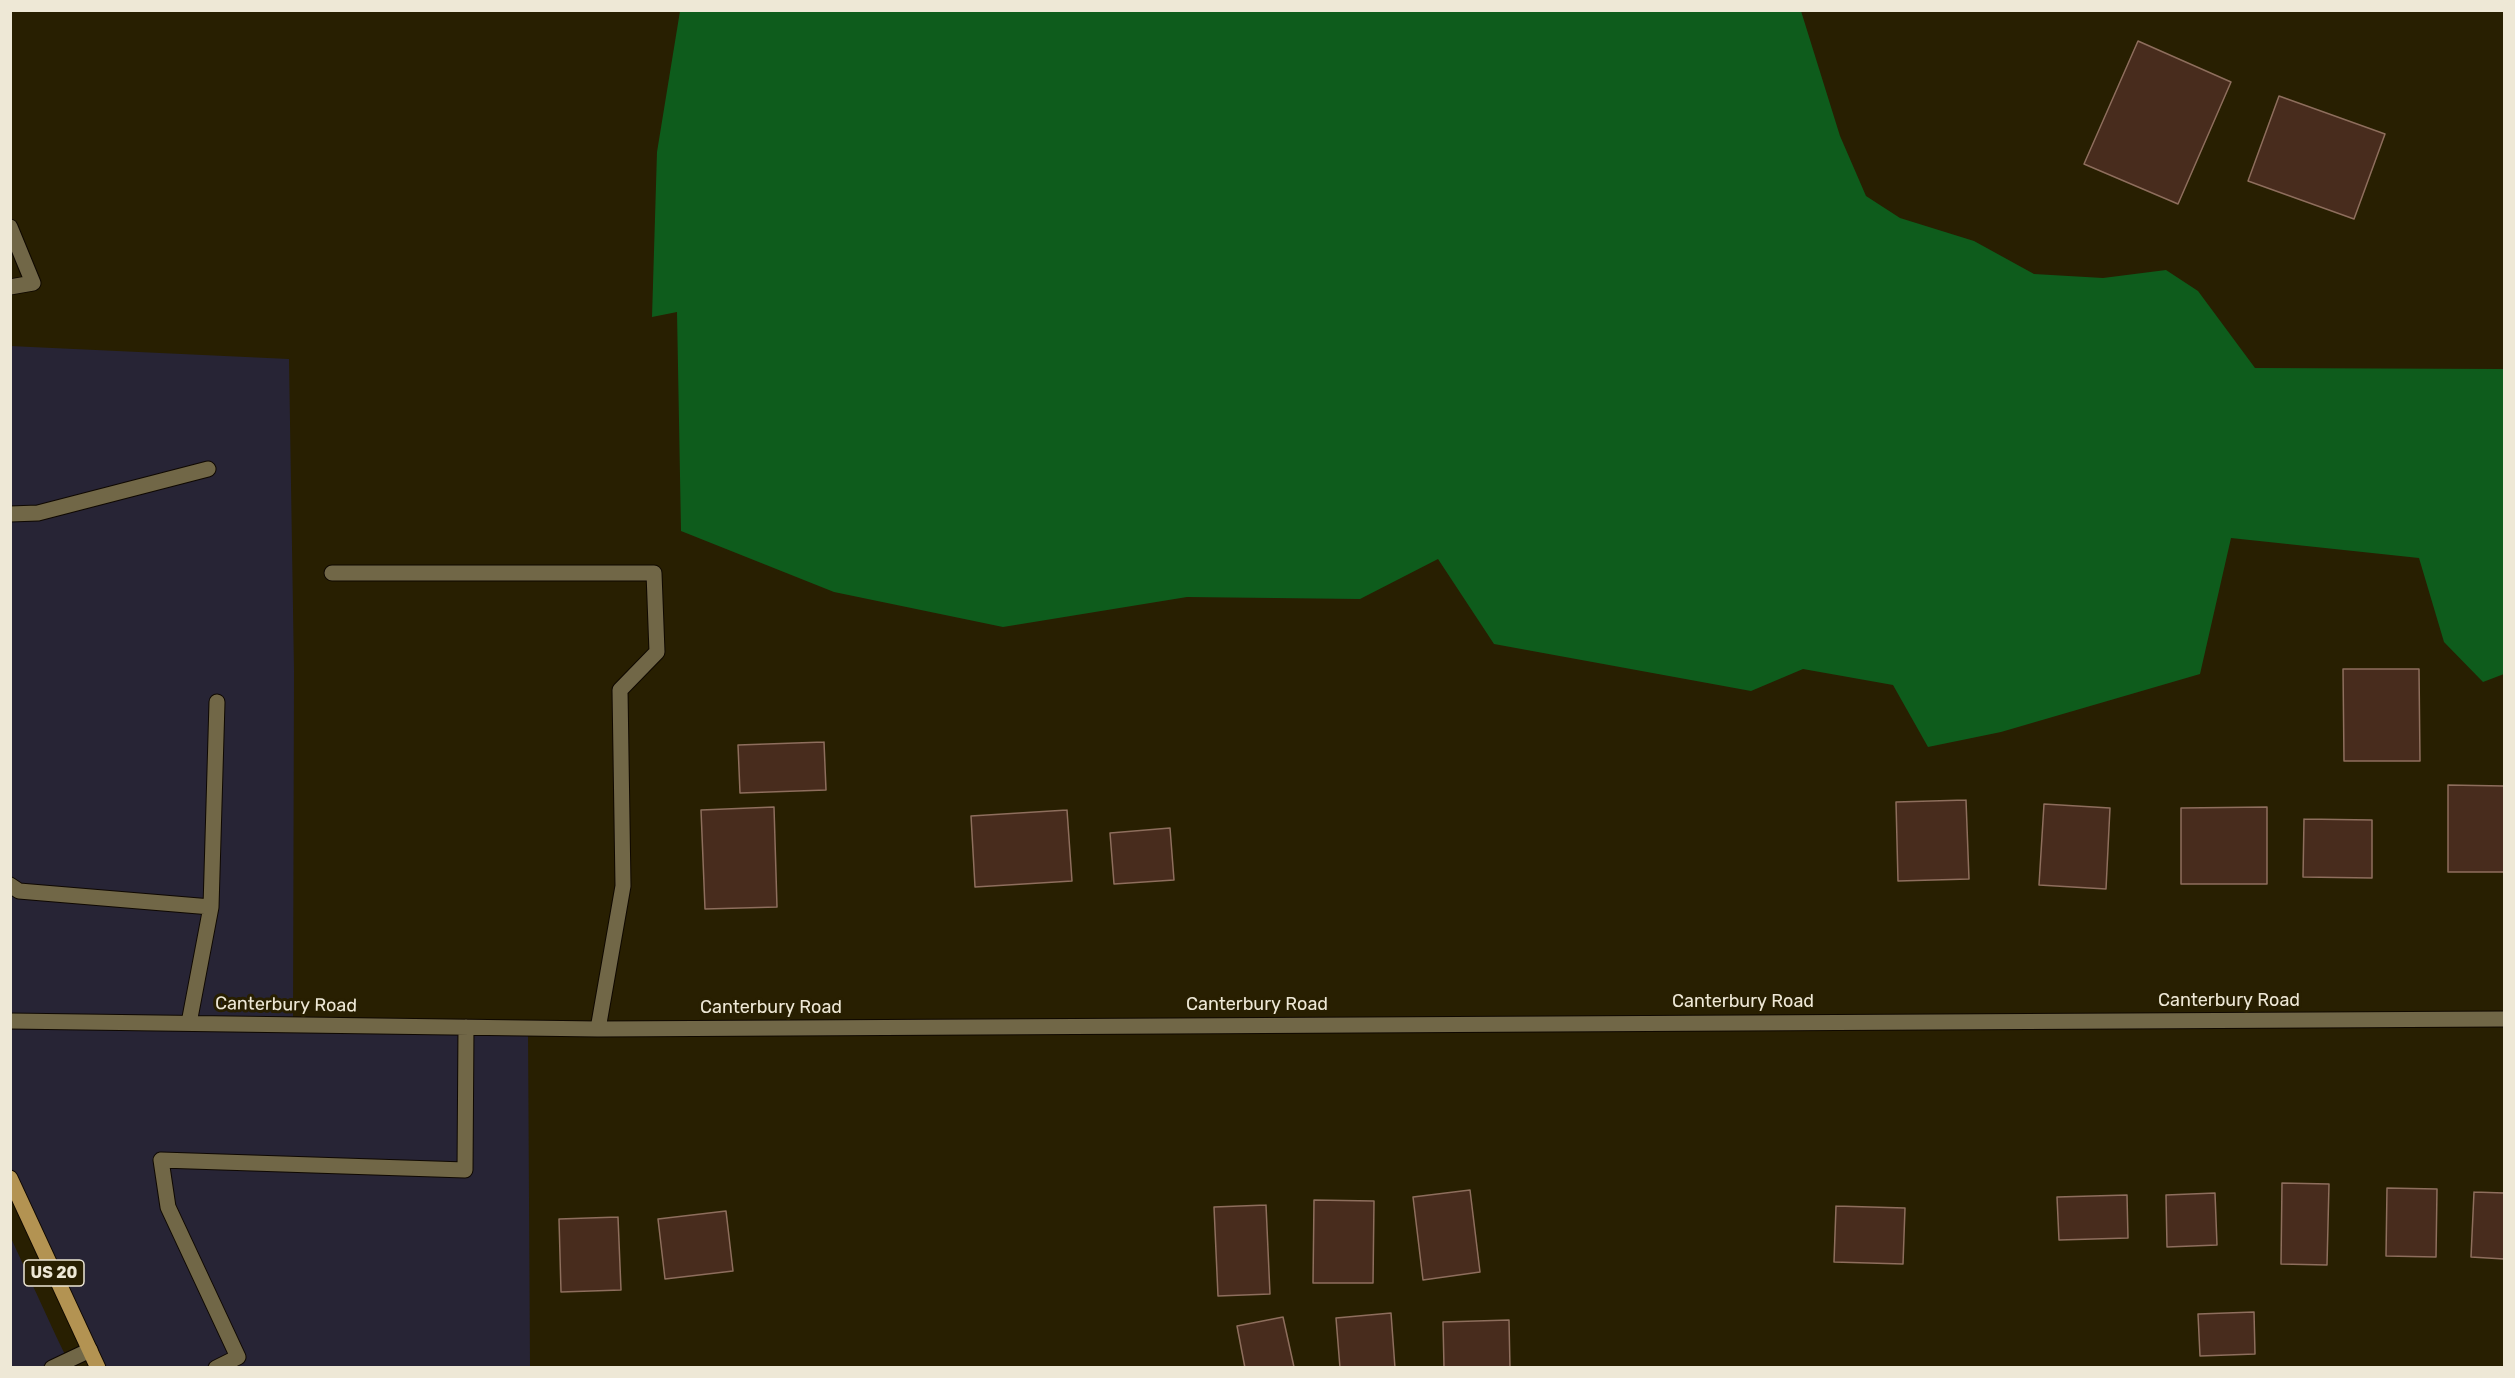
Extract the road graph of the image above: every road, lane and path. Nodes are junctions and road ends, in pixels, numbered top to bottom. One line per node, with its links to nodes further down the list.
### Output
1 (10, 227): 2 (street)
2 (10, 287)
3 (208, 469): 4 (street)
4 (10, 514)
5 (332, 573): 13 (street)
6 (217, 702): 8 (street)
7 (10, 885): 8 (street)
8 (211, 907): 11 (street)
9 (2505, 1019): 13 (street, Canterbury Road)
10 (10, 1021): 11 (street, Canterbury Road)
11 (189, 1023): 12 (street, Canterbury Road)
12 (466, 1027): 13 (street, Canterbury Road); 18 (street)
13 (598, 1029)
14 (10, 1178): 15 (main road, US 20)
15 (90, 1350): 16 (street); 17 (main road, US 20)
16 (52, 1368)
17 (98, 1368)
18 (216, 1368)

